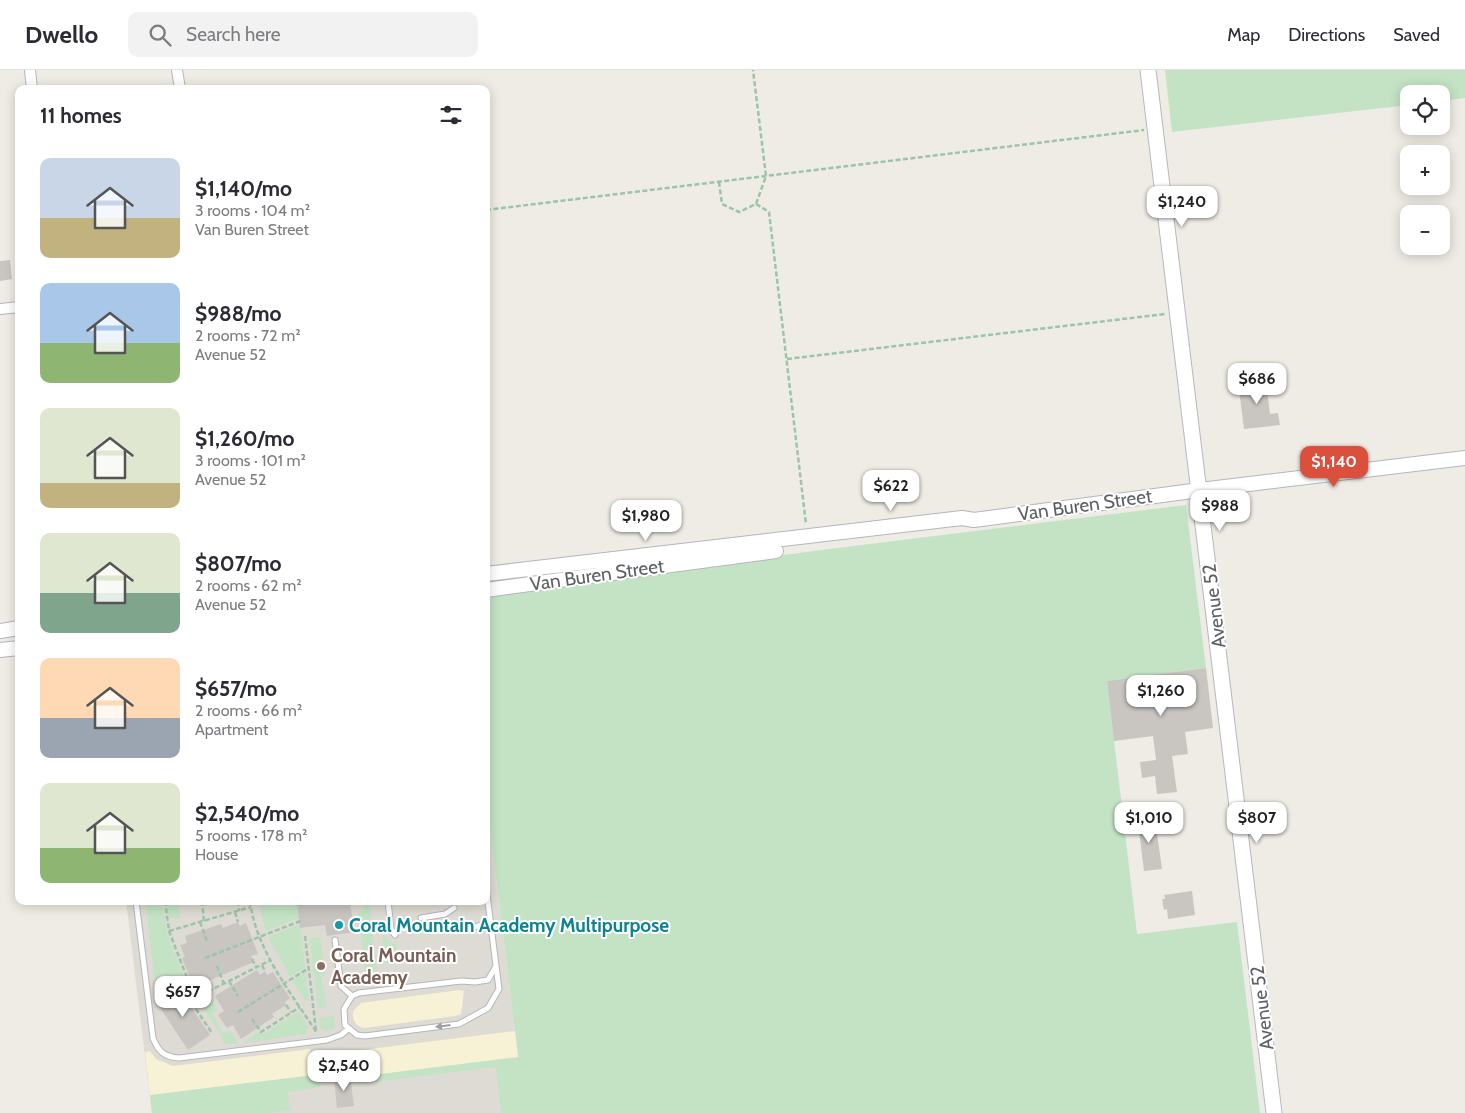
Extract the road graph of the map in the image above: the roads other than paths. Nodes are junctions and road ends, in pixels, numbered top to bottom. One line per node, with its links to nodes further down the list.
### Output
1 (30, 70): 4 (street)
2 (177, 70): 5 (street)
3 (1148, 70): 9 (main road, Avenue 52)
4 (32, 85)
5 (179, 85)
6 (15, 307): 7 (street)
7 (0, 309)
8 (1465, 458): 9 (street, Van Buren Street)
9 (1200, 490): 10 (street, Van Buren Street); 29 (main road, Avenue 52)
10 (974, 520): 11 (street, Van Buren Street); 12 (street, Van Buren Street)
11 (490, 574)
12 (490, 589)
13 (15, 629): 14 (street)
14 (0, 631)
15 (15, 648): 16 (street)
16 (0, 650)
17 (136, 905): 28 (lane)
18 (388, 905): 24 (lane)
19 (488, 905): 22 (lane)
20 (454, 908): 21 (lane)
21 (421, 918)
22 (491, 924): 23 (lane); 26 (lane)
23 (453, 927)
24 (395, 934)
25 (335, 940): 27 (lane)
26 (496, 966): 27 (lane); 28 (lane, one-way to 28)
27 (352, 996): 28 (lane)
28 (348, 1029)
29 (1274, 1113)

